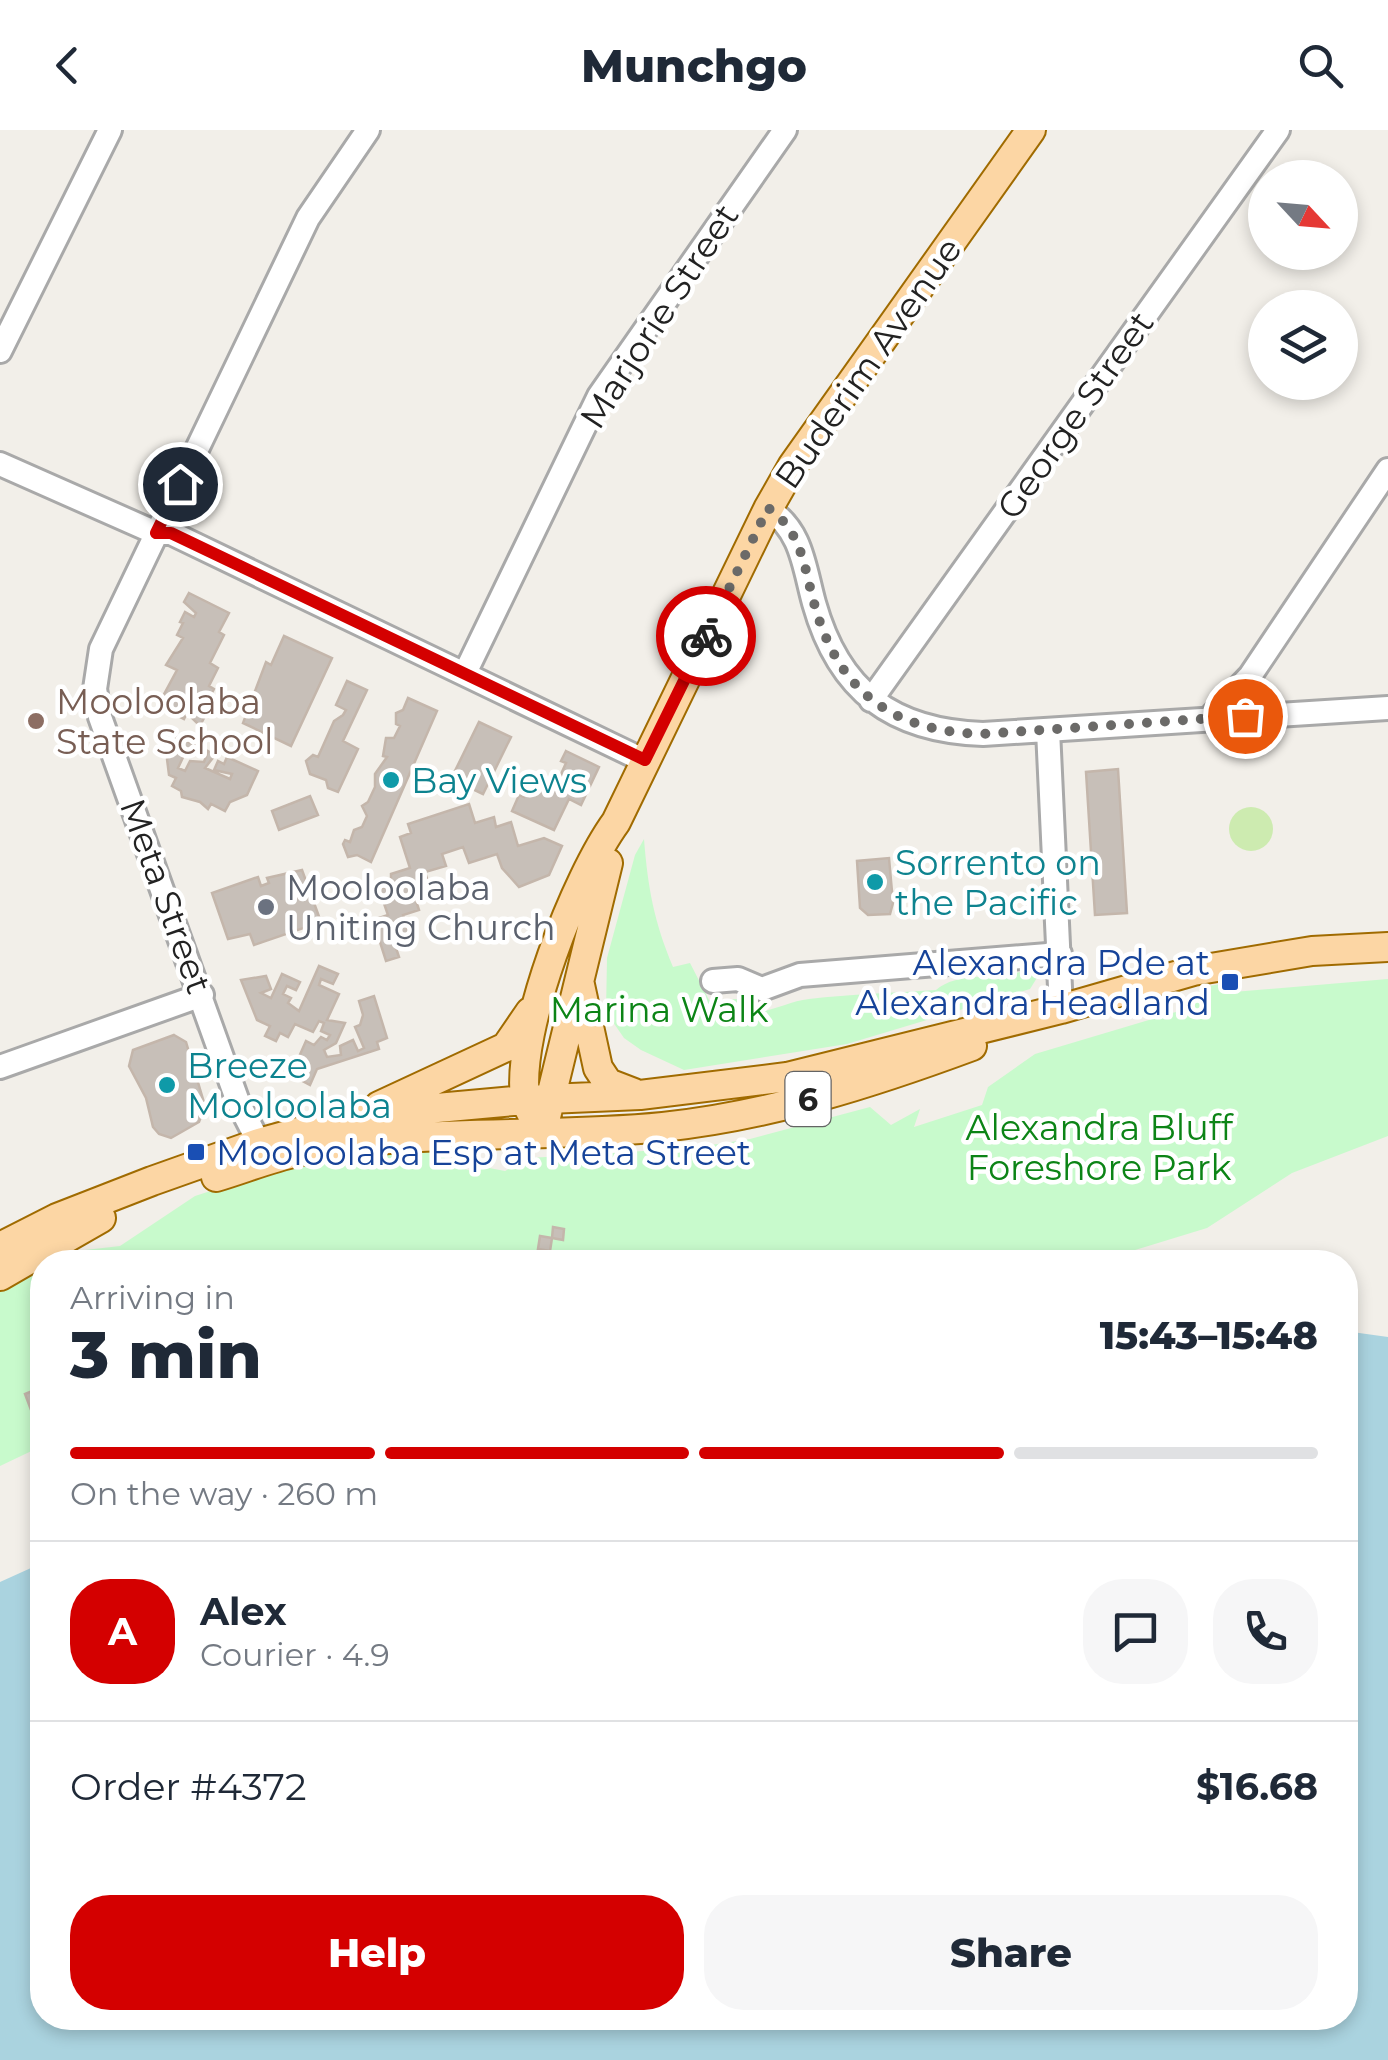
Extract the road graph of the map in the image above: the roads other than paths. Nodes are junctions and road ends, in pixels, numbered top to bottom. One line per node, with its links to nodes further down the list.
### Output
1 (110, 130): 6 (street)
2 (368, 130): 10 (street, Meta Street)
3 (784, 130): 11 (street, Marjorie Street)
4 (1031, 130): 9 (main road, Buderim Avenue)
5 (1278, 130): 12 (street, George Street)
6 (0, 351)
7 (0, 464): 10 (street)
8 (1388, 470): 14 (street)
9 (768, 508): 12 (street); 16 (main road, Buderim Avenue)
10 (156, 533): 11 (street); 22 (street, Meta Street)
11 (466, 671): 16 (street)
12 (870, 700): 15 (street)
13 (1388, 708): 14 (street)
14 (1209, 719): 15 (street)
15 (1048, 730): 19 (street)
16 (645, 760): 17 (main road, Buderim Avenue)
17 (616, 822): 20 (main road, Buderim Avenue); 23 (main road, Buderim Avenue)
18 (1388, 947): 24 (main road, 6)
19 (1060, 954): 21 (street); 24 (street)
20 (578, 974): 26 (main road); 27 (main road, Buderim Avenue)
21 (713, 981)
22 (202, 995): 25 (street); 30 (street, Meta Street)
23 (540, 996): 27 (main road, Buderim Avenue); 28 (main road)
24 (1061, 1009): 26 (main road, 6); 29 (main road, 6)
25 (0, 1066)
26 (640, 1095): 27 (main road, 6)
27 (537, 1100): 28 (main road, 6); 29 (main road)
28 (360, 1115): 30 (main road, 6)
29 (542, 1132): 31 (main road, 6)
30 (259, 1143): 31 (street); 32 (main road, 6)
31 (296, 1152): 33 (main road, 6)
32 (0, 1246)
33 (45, 1250)
34 (30, 1259): 35 (main road, 6)
35 (0, 1276)

